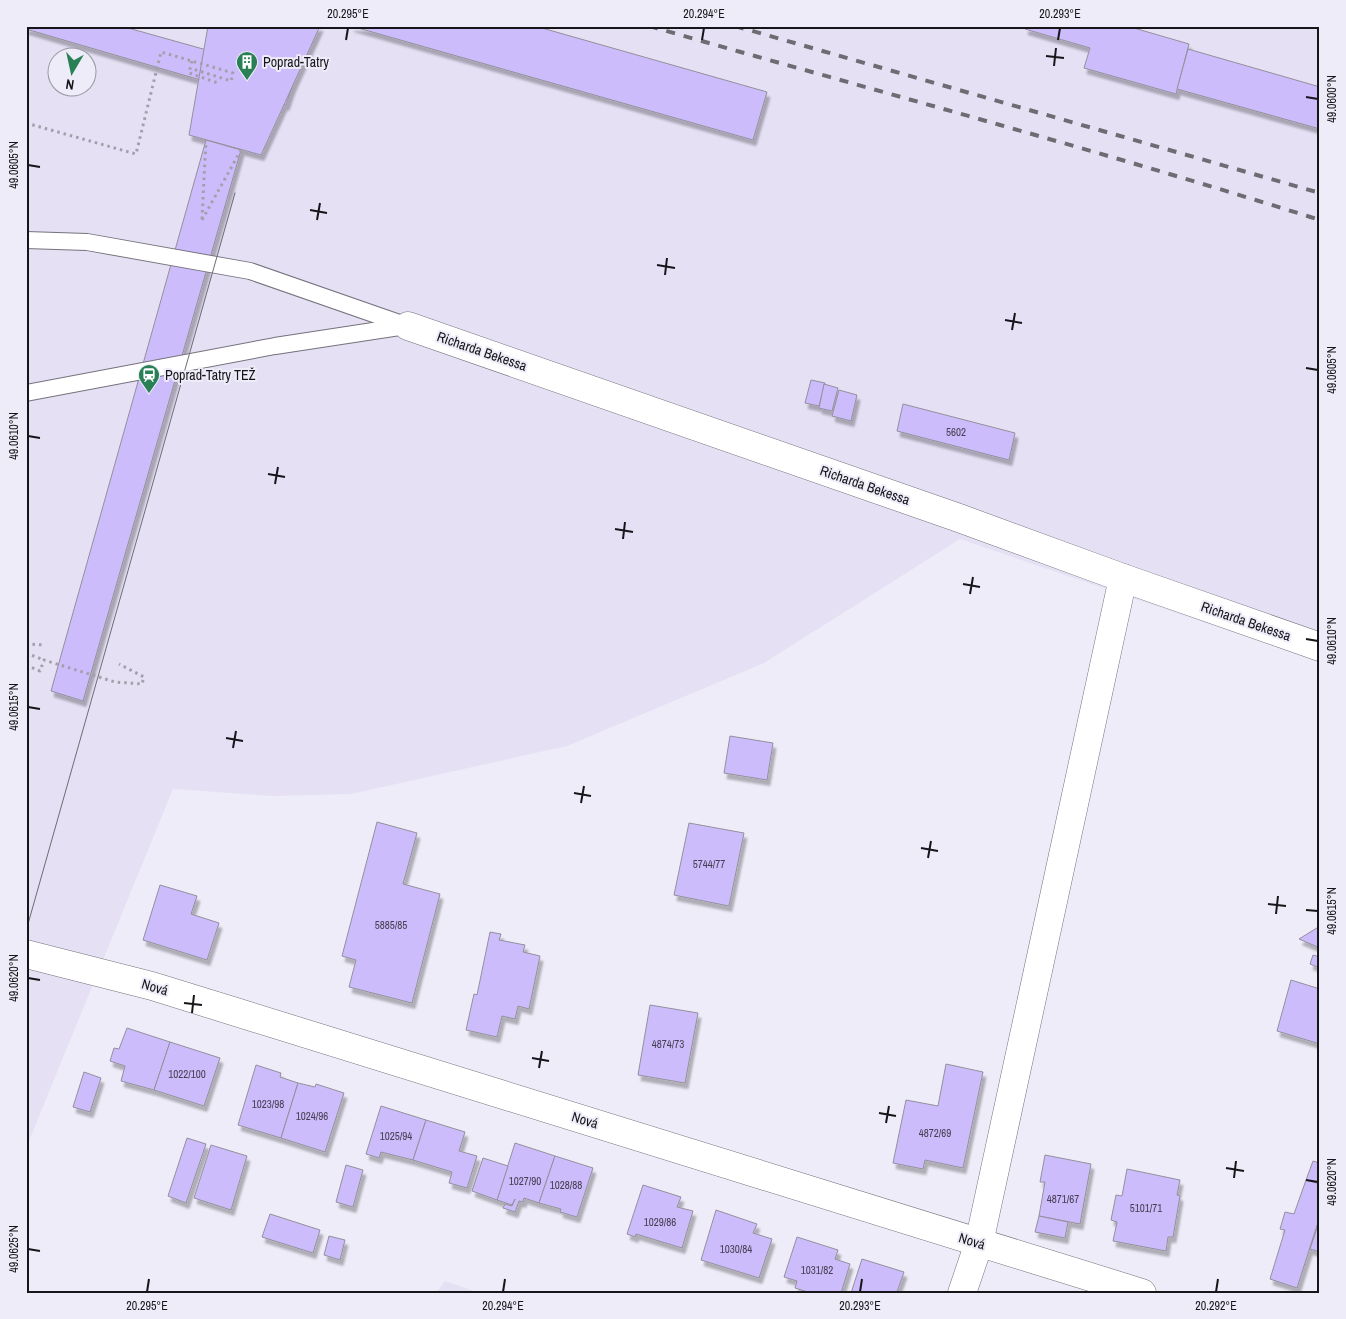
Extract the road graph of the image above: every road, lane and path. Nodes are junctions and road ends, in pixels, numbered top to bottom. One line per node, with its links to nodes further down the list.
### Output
1 (192, 61): 2 (path); 3 (path); 4 (path)
2 (193, 69)
3 (218, 83)
4 (26, 123)
5 (206, 140): 6 (path)
6 (241, 150)
7 (26, 240): 8 (lane)
8 (408, 326): 9 (lane); 10 (street, Richarda Bekessa)
9 (26, 393)
10 (1123, 578): 13 (street, Richarda Bekessa); 19 (street)
11 (26, 644): 12 (path)
12 (44, 645)
13 (1320, 647)
14 (26, 653): 15 (path)
15 (44, 660): 16 (path); 17 (path)
16 (119, 664)
17 (26, 666)
18 (26, 954): 19 (street, Nová)
19 (979, 1243): 20 (street); 21 (street, Nová)
20 (962, 1293)
21 (1142, 1293)

